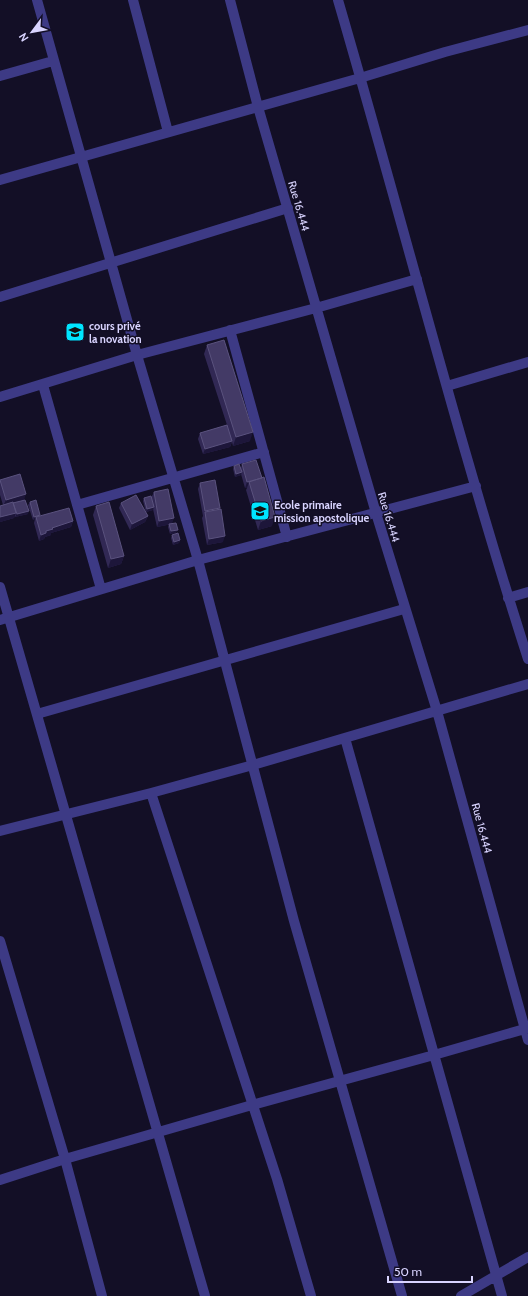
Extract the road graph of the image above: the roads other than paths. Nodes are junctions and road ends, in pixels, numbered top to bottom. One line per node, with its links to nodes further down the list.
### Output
1 (37, 0): 6 (street)
2 (133, 0): 10 (street)
3 (230, 0): 9 (street, Rue 16.444)
4 (338, 0): 8 (street)
5 (528, 30): 8 (street)
6 (53, 61): 7 (street); 11 (street)
7 (0, 76)
8 (360, 78): 9 (street); 15 (street)
9 (258, 107): 10 (street); 13 (street, Rue 16.444)
10 (168, 132): 11 (street)
11 (81, 157): 12 (street); 14 (street)
12 (0, 180)
13 (288, 208): 14 (street); 17 (street, Rue 16.444)
14 (111, 263): 16 (street); 19 (street)
15 (417, 279): 17 (street); 22 (street)
16 (0, 297)
17 (316, 308): 18 (street); 28 (street, Rue 16.444)
18 (230, 330): 19 (street); 24 (street)
19 (137, 355): 21 (street); 25 (street)
20 (528, 362): 22 (street)
21 (43, 385): 23 (street); 27 (street)
22 (447, 386): 26 (street)
23 (0, 397)
24 (264, 452): 25 (street); 29 (street)
25 (174, 477): 27 (street); 30 (street)
26 (476, 486): 28 (street); 34 (street)
27 (77, 505): 32 (street)
28 (376, 514): 29 (street); 35 (street, Rue 16.444)
29 (287, 536): 30 (street)
30 (198, 560): 32 (street); 38 (street)
31 (0, 587): 36 (street)
32 (101, 590): 36 (street)
33 (528, 592): 34 (street)
34 (508, 598): 37 (street)
35 (404, 608): 38 (street); 40 (street, Rue 16.444)
36 (4, 619): 41 (street)
37 (528, 659)
38 (225, 661): 41 (street); 43 (street)
39 (528, 684): 40 (street)
40 (437, 711): 42 (street); 48 (street, Rue 16.444)
41 (37, 714): 45 (street)
42 (345, 738): 43 (street); 50 (street)
43 (253, 765): 44 (street); 51 (street)
44 (151, 793): 45 (street); 52 (street)
45 (66, 814): 46 (street); 53 (street)
46 (0, 831)
47 (0, 941): 54 (street)
48 (526, 1029): 49 (street, Rue 16.444); 50 (street)
49 (528, 1040)
50 (434, 1055): 51 (street); 57 (street)
51 (339, 1080): 52 (street); 61 (street)
52 (252, 1105): 53 (street); 60 (street)
53 (158, 1133): 54 (street); 59 (street)
54 (65, 1160): 55 (street); 58 (street)
55 (0, 1180)
56 (528, 1257): 57 (street)
57 (496, 1276): 62 (street); 63 (street)
58 (102, 1296)
59 (205, 1296)
60 (311, 1296)
61 (402, 1296)
62 (461, 1296)
63 (502, 1296)

